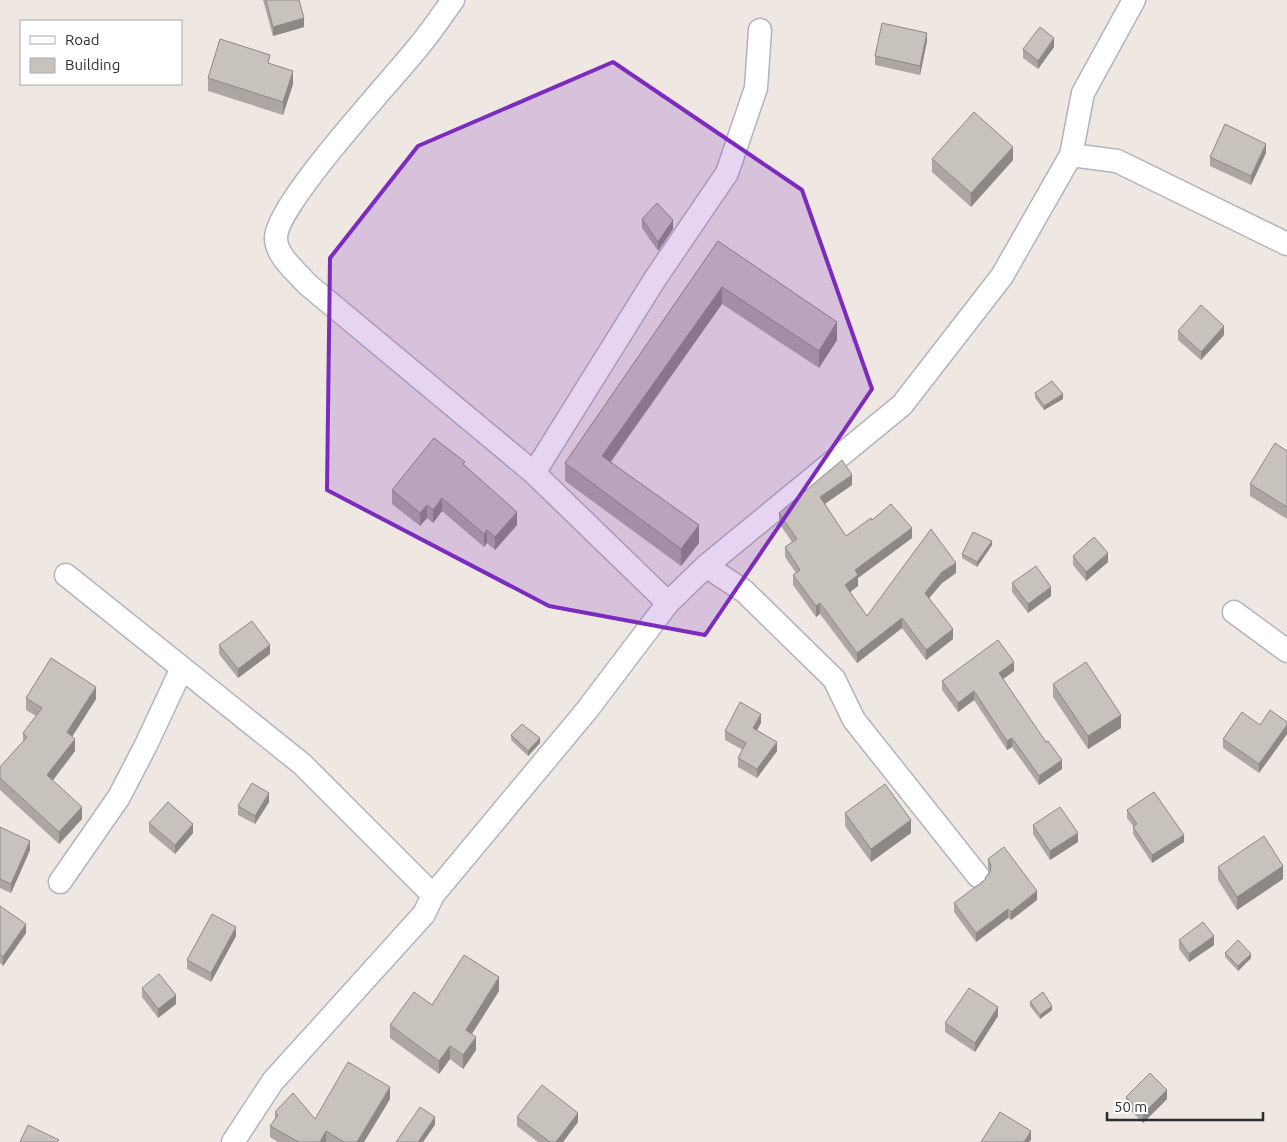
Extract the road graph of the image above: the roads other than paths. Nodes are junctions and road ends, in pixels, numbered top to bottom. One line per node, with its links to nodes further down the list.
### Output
1 (453, 0): 6 (street)
2 (1134, 0): 4 (street)
3 (760, 30): 6 (street)
4 (1071, 155): 5 (street); 7 (street)
5 (1287, 244)
6 (534, 473): 9 (street)
7 (706, 566): 9 (street); 13 (street)
8 (66, 575): 12 (street)
9 (668, 603): 15 (street)
10 (1234, 612): 11 (street)
11 (1287, 651)
12 (182, 668): 14 (street); 15 (street)
13 (978, 876)
14 (60, 882)
15 (433, 895): 16 (street)
16 (233, 1142)

